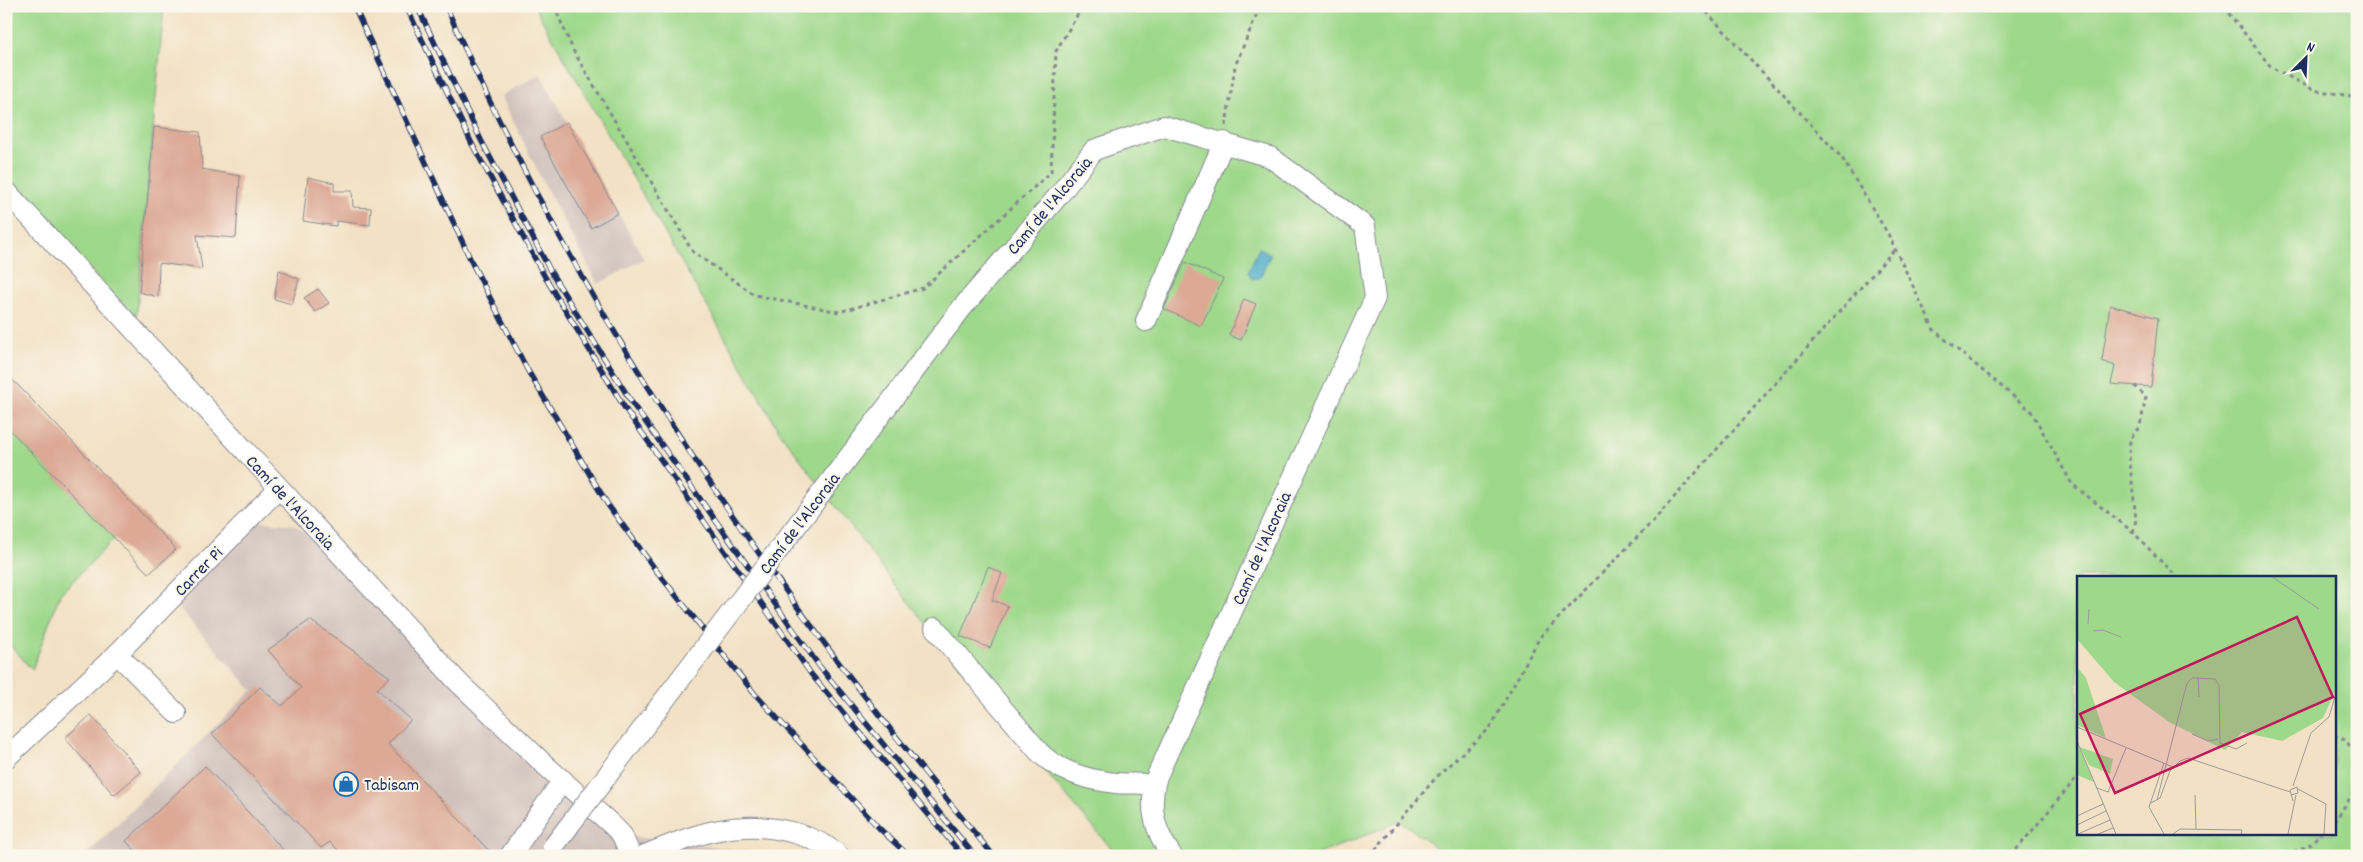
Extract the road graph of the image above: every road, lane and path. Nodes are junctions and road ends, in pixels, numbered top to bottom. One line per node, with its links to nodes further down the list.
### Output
1 (554, 6): 8 (path)
2 (1090, 6): 8 (path)
3 (1253, 6): 7 (path)
4 (1701, 6): 11 (path)
5 (2226, 6): 6 (path)
6 (2357, 97)
7 (1224, 142): 10 (street, Camí de l'Alcoraia); 12 (street); 25 (street, Camí de l'Alcoraia)
8 (1051, 172): 10 (path)
9 (6, 192): 14 (street, Camí de l'Alcoraia)
10 (1059, 195): 29 (street, Camí de l'Alcoraia, bridge)
11 (1895, 249): 15 (path); 35 (path)
12 (1146, 321)
13 (2135, 386): 15 (path)
14 (278, 489): 18 (street, Carrer Pi); 24 (street, Camí de l'Alcoraia)
15 (2133, 532): 16 (path)
16 (2175, 576)
17 (935, 628): 25 (street)
18 (117, 654): 19 (street); 22 (street, Carrer Pi)
19 (176, 713)
20 (2336, 736): 21 (path)
21 (2357, 754)
22 (6, 758)
23 (2077, 777): 36 (path)
24 (563, 780): 30 (street); 31 (street, Camí de l'Alcoraia)
25 (1154, 786): 34 (street, Camí de l'Alcoraia)
26 (2357, 788): 27 (path)
27 (2336, 819)
28 (2321, 834): 37 (path)
29 (550, 851)
30 (510, 856)
31 (631, 856)
32 (643, 856): 33 (street)
33 (840, 856)
34 (1172, 856)
35 (1370, 856)
36 (2011, 856)
37 (2286, 856)

